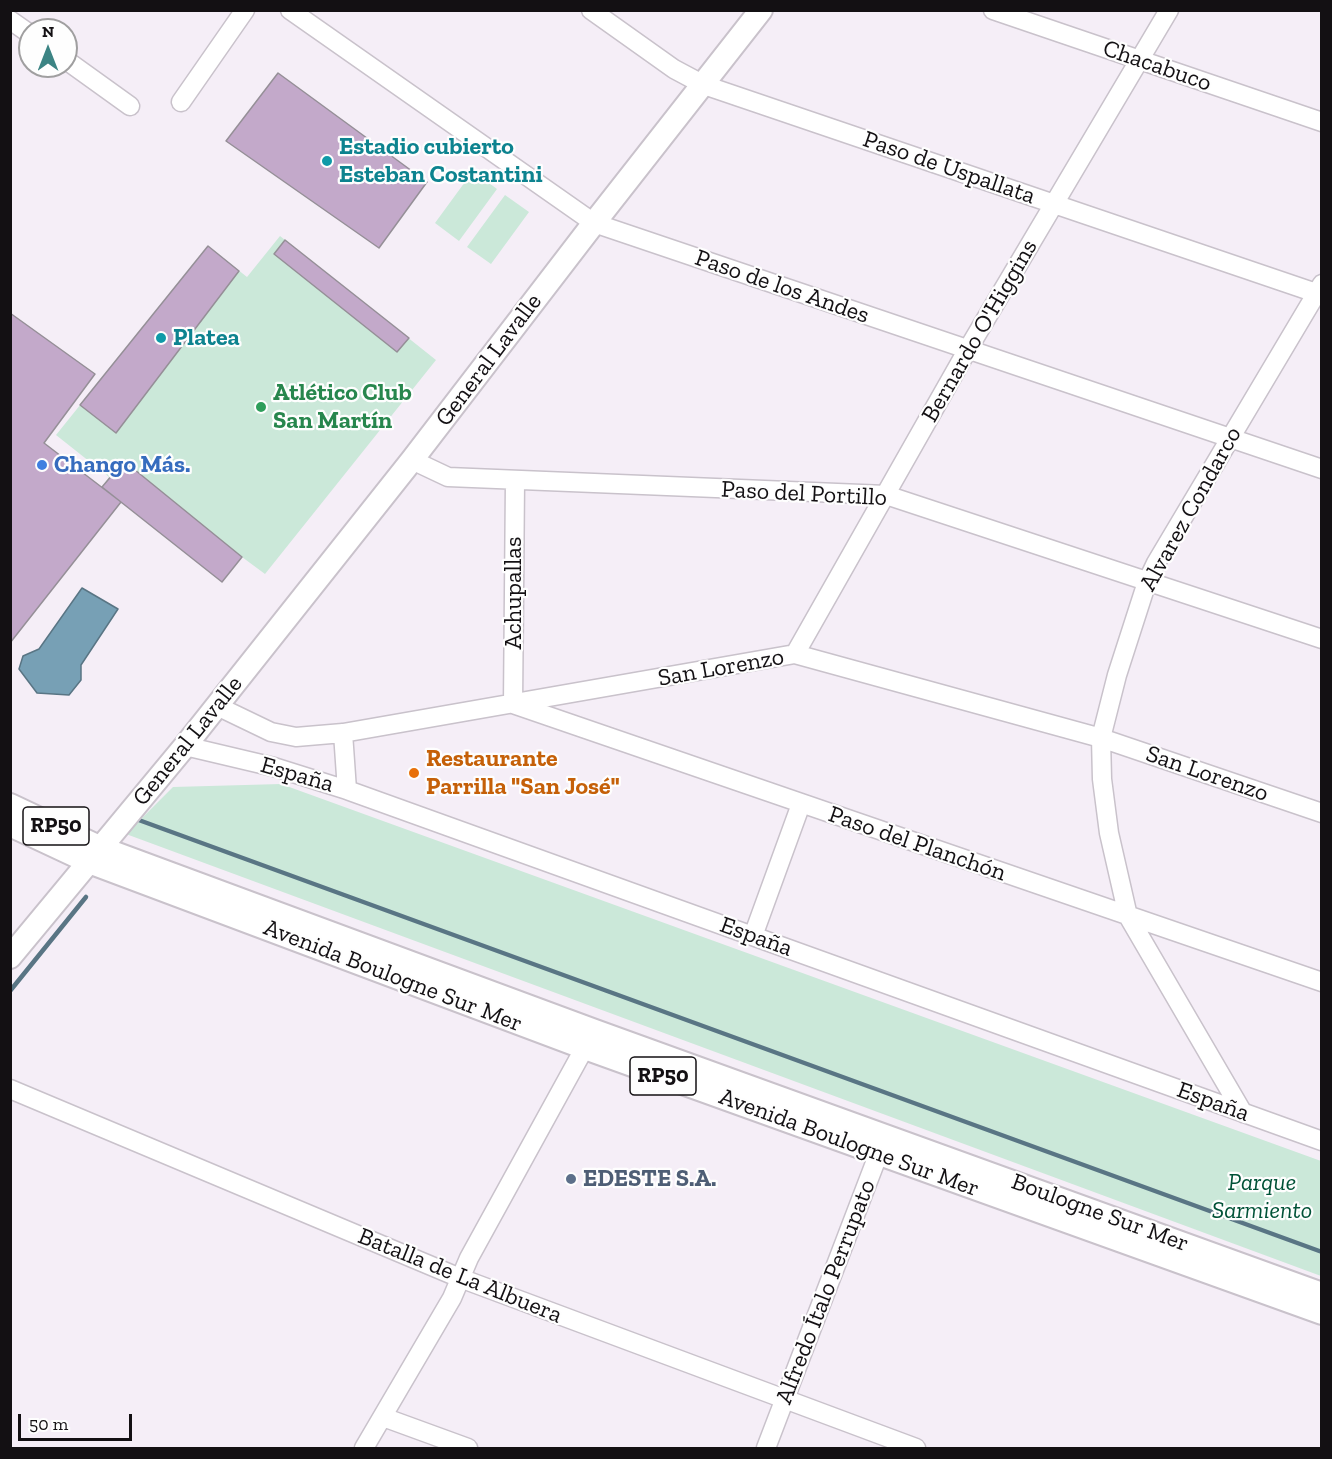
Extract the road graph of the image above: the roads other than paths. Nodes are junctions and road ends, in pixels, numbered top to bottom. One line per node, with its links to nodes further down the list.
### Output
1 (245, 10): 10 (street)
2 (591, 10): 9 (street, Paso de Uspallata)
3 (761, 10): 9 (main road, General Lavalle)
4 (993, 10): 7 (street, Chacabuco)
5 (1169, 10): 7 (street, Bernardo O'Higgins)
6 (302, 14): 14 (street, Paso de los Andes)
7 (1139, 60): 12 (street, Chacabuco); 13 (street, Bernardo O'Higgins)
8 (78, 69): 11 (street)
9 (704, 85): 13 (street, Paso de Uspallata); 14 (main road, General Lavalle)
10 (181, 102)
11 (130, 106)
12 (1322, 122)
13 (1055, 204): 15 (street, Paso de Uspallata); 16 (street, Bernardo O'Higgins)
14 (594, 224): 16 (street, Paso de los Andes); 18 (main road, General Lavalle)
15 (1320, 291): 17 (street, Alvarez Condarco)
16 (968, 349): 17 (street, Paso de los Andes); 21 (street, Bernardo O'Higgins)
17 (1229, 439): 19 (street, Paso de los Andes); 22 (street, Alvarez Condarco)
18 (412, 460): 20 (street, Paso del Portillo); 26 (main road, General Lavalle)
19 (1322, 469)
20 (515, 481): 21 (street, Paso del Portillo); 25 (street, Achupallas)
21 (886, 495): 22 (street, Paso del Portillo); 24 (street, Bernardo O'Higgins)
22 (1147, 582): 23 (street, Paso del Portillo); 28 (street, Alvarez Condarco)
23 (1322, 639)
24 (795, 654): 25 (street, San Lorenzo); 28 (street, San Lorenzo)
25 (513, 704): 27 (street, San Lorenzo); 31 (street, Paso del Planchón)
26 (217, 706): 27 (street, San Lorenzo); 29 (main road, General Lavalle)
27 (343, 733): 30 (street)
28 (1101, 738): 33 (street, San Lorenzo); 36 (street, Alvarez Condarco)
29 (186, 746): 30 (street, España); 35 (main road, General Lavalle)
30 (346, 790): 37 (street, España)
31 (801, 804): 36 (street, Paso del Planchón); 37 (street)
32 (10, 805): 35 (main road, RP50)
33 (1322, 813)
34 (10, 825): 35 (main road, RP50)
35 (95, 855): 38 (main road, General Lavalle); 40 (main road, RP50)
36 (1128, 916): 39 (street, Paso del Planchón); 42 (street, Alvarez Condarco)
37 (753, 936): 42 (street, España)
38 (10, 957)
39 (1322, 982)
40 (590, 1039): 44 (main road, Avenida Boulogne Sur Mer / RP50); 45 (street)
41 (10, 1089): 45 (street, Batalla de La Albuera)
42 (1243, 1113): 43 (street, España)
43 (1322, 1142)
44 (882, 1145): 46 (main road, Boulogne Sur Mer / RP50); 47 (main road, Avenida Boulogne Sur Mer / RP50); 48 (street, Alfredo Ítalo Perrupato)
45 (460, 1278): 48 (street, Batalla de La Albuera); 49 (street)
46 (1322, 1294)
47 (1322, 1313)
48 (785, 1399): 52 (street, Alfredo Ítalo Perrupato); 53 (street, Batalla de La Albuera)
49 (383, 1417): 50 (street); 51 (street)
50 (364, 1449)
51 (468, 1449)
52 (766, 1449)
53 (916, 1449)

